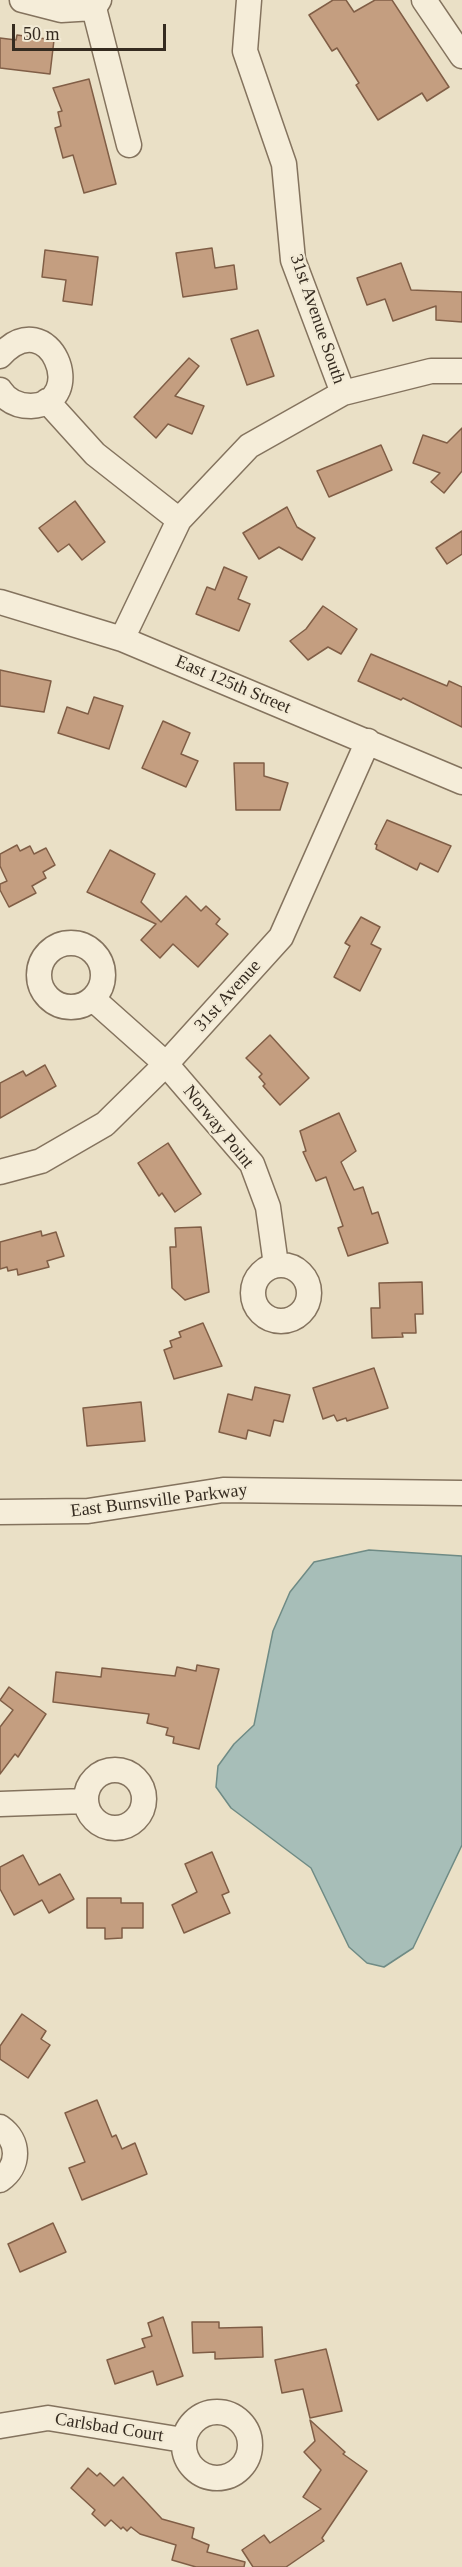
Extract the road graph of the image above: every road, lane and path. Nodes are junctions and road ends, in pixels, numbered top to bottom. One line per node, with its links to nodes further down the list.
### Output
1 (22, 0): 4 (street)
2 (249, 0): 10 (street, 31st Avenue South)
3 (424, 0): 5 (street)
4 (96, 4): 6 (street)
5 (462, 56)
6 (129, 146)
7 (0, 356): 11 (street)
8 (462, 371): 10 (street)
9 (0, 390): 11 (street)
10 (343, 393): 12 (street)
11 (47, 401): 12 (street)
12 (179, 520): 14 (street)
13 (0, 602): 14 (street, East 125th Street)
14 (122, 639): 15 (street, East 125th Street)
15 (368, 741): 16 (street, East 125th Street); 18 (street, 31st Avenue)
16 (462, 782)
17 (93, 999): 18 (street, Norway Point)
18 (166, 1064): 19 (street, 31st Avenue); 20 (street, Norway Point)
19 (0, 1172)
20 (276, 1265)
21 (462, 1493): 22 (street, East Burnsville Parkway)
22 (0, 1512)
23 (85, 1801): 24 (street)
24 (0, 1804)
25 (0, 2127): 26 (street)
26 (0, 2180)
27 (0, 2426): 28 (street, Carlsbad Court)
28 (183, 2440)

